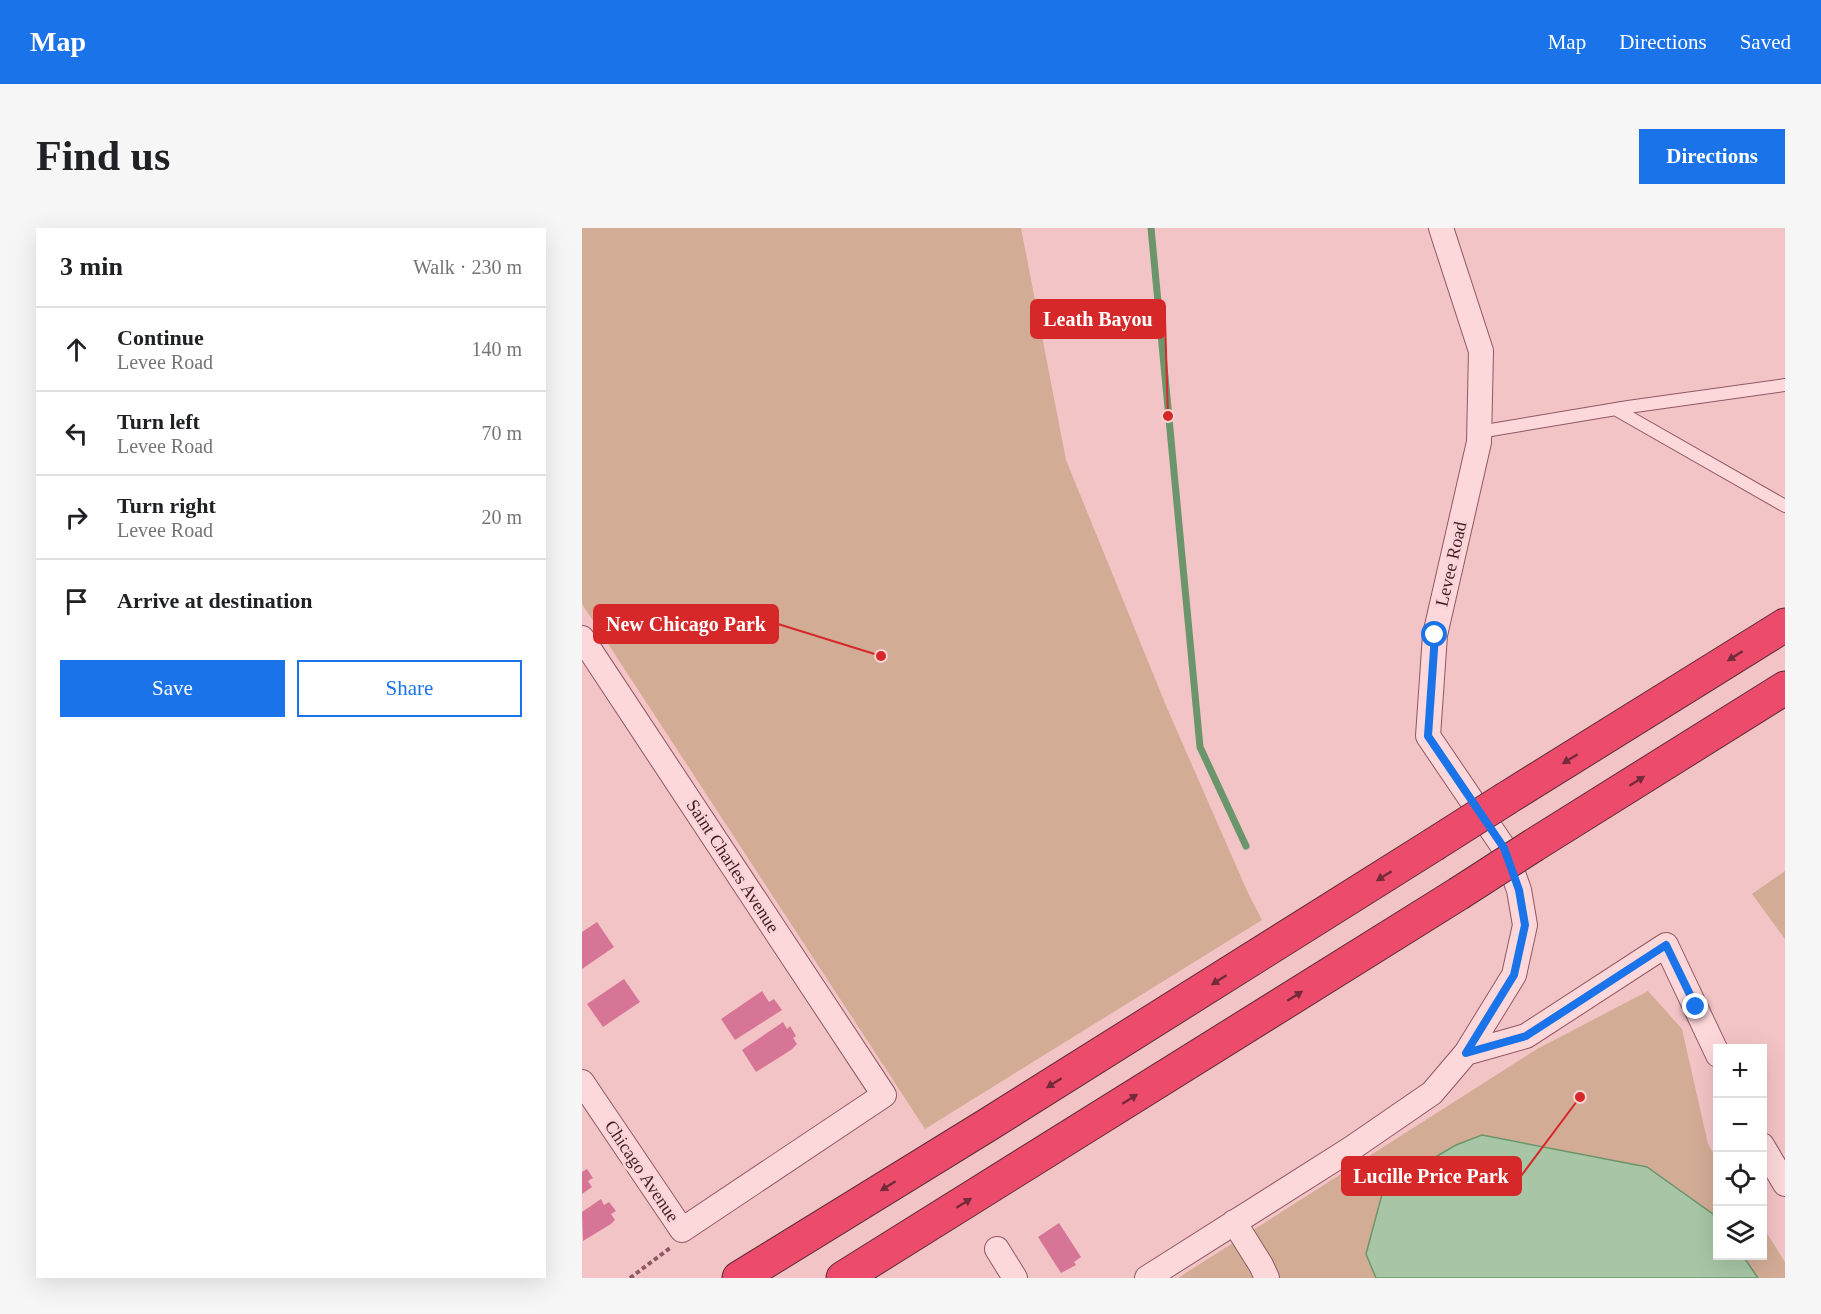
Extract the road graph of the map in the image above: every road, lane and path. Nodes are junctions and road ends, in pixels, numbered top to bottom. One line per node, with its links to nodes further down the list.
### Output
1 (1441, 228): 4 (street, Levee Road)
2 (1785, 385): 3 (lane)
3 (1615, 409): 4 (lane); 5 (lane)
4 (1479, 432): 10 (street, Levee Road)
5 (1785, 506)
6 (1785, 625): 18 (highway, one-way to 18, bridge)
7 (582, 638): 15 (street, Saint Charles Avenue)
8 (1785, 688): 19 (highway, one-way to 8, bridge)
9 (1713, 1044): 10 (street)
10 (1466, 1053): 14 (street, Levee Road)
11 (582, 1082): 15 (street, Chicago Avenue)
12 (1766, 1152): 13 (street)
13 (1785, 1184)
14 (1234, 1222): 21 (street, Levee Road); 22 (street)
15 (682, 1230): 17 (path)
16 (997, 1249): 20 (street)
17 (630, 1278)
18 (739, 1278)
19 (843, 1278)
20 (1015, 1278)
21 (1147, 1278)
22 (1267, 1278)

